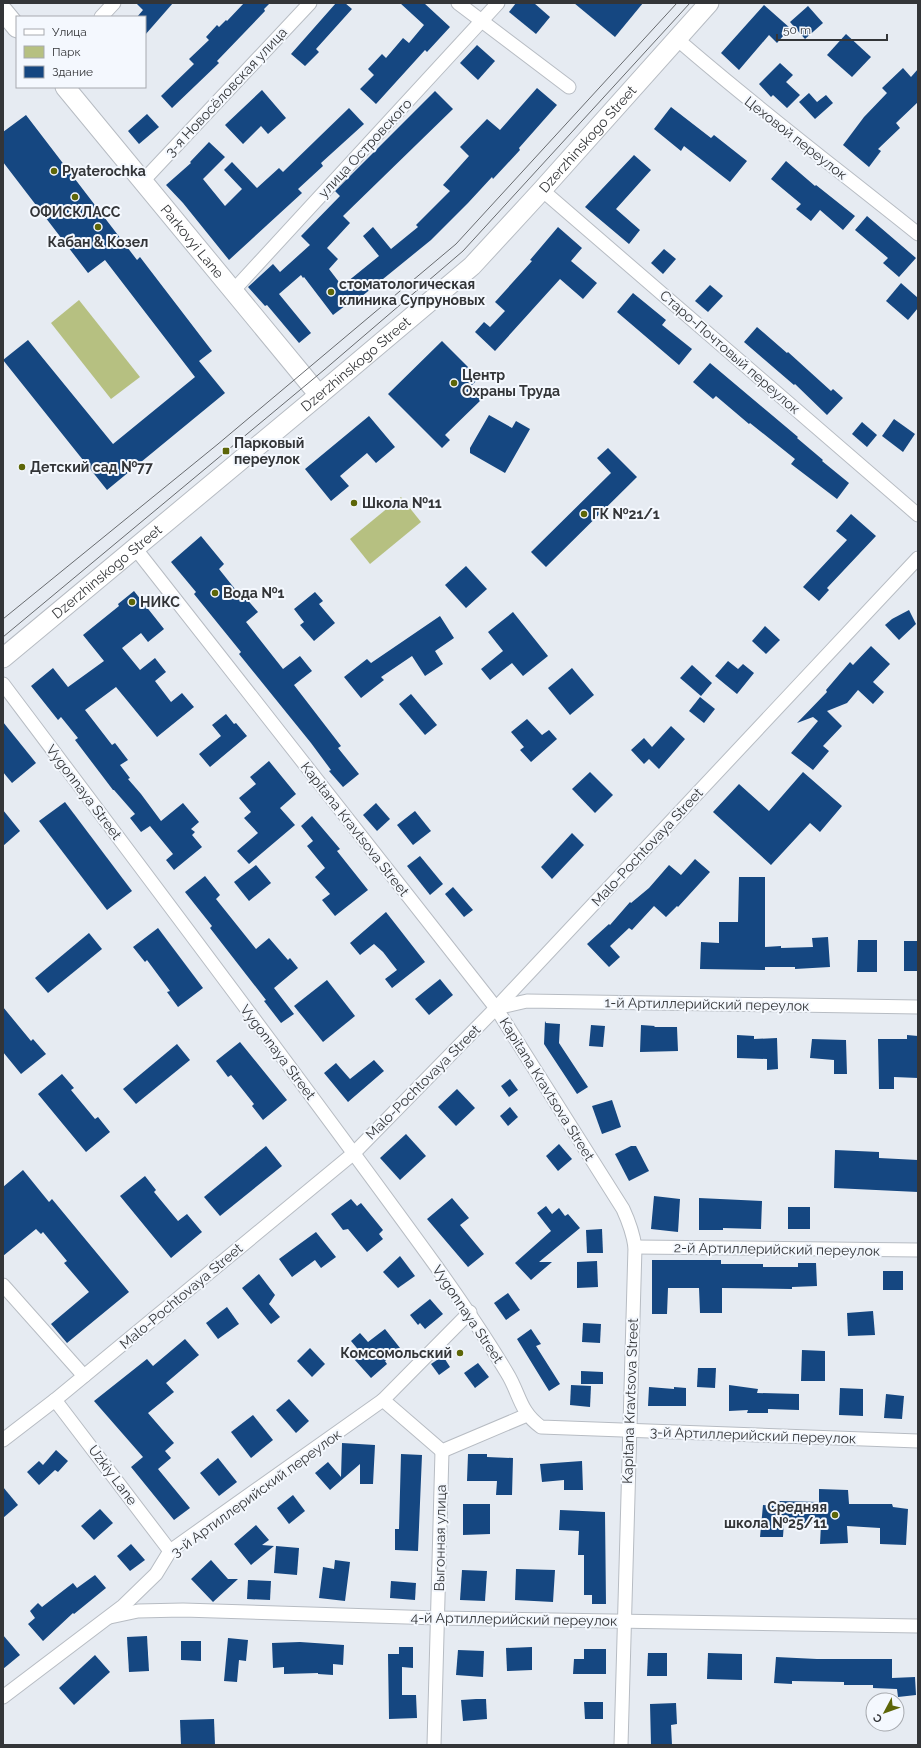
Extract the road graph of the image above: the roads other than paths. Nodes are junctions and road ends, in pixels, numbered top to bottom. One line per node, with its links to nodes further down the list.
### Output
1 (114, 3): 7 (street)
2 (310, 3): 13 (street, 3-я Новосёловская улица)
3 (458, 3): 8 (street)
4 (498, 3): 8 (street, улица Островского)
5 (709, 3): 10 (main road, Dzerzhinskogo Street)
6 (3, 11): 9 (main road)
7 (102, 16)
8 (482, 21): 11 (street); 16 (street, улица Островского)
9 (16, 27)
10 (677, 39): 14 (main road, Dzerzhinskogo Street); 15 (street, Цеховой переулок)
11 (569, 87)
12 (66, 88): 13 (main road, Parkovyi Lane)
13 (142, 182): 16 (main road, Parkovyi Lane)
14 (542, 190): 17 (main road, Dzerzhinskogo Street); 18 (street, Старо-Почтовый переулок)
15 (918, 234)
16 (232, 292): 17 (main road, Parkovyi Lane)
17 (319, 396): 19 (main road, Dzerzhinskogo Street)
18 (918, 515)
19 (135, 548): 21 (main road, Dzerzhinskogo Street); 24 (street, Kapitana Kravtsova Street)
20 (918, 558): 24 (street, Malo-Pochtovaya Street)
21 (3, 658)
22 (3, 684): 25 (street, Vygonnaya Street)
23 (918, 1007): 24 (street, 1-й Артиллерийский переулок)
24 (496, 1008): 25 (street, Malo-Pochtovaya Street); 26 (street, Kapitana Kravtsova Street)
25 (354, 1153): 29 (street, Vygonnaya Street); 30 (street, Malo-Pochtovaya Street)
26 (635, 1247): 27 (street, 2-й Артиллерийский переулок); 35 (street, Kapitana Kravtsova Street)
27 (918, 1250)
28 (3, 1285): 30 (street)
29 (470, 1312): 32 (street, 3-й Артиллерийский переулок); 33 (street, Vygonnaya Street)
30 (84, 1376): 31 (street, Malo-Pochtovaya Street)
31 (55, 1400): 36 (street, Malo-Pochtovaya Street); 39 (street, Uzkiy Lane)
32 (384, 1400): 38 (street); 39 (street, 3-й Артиллерийский переулок)
33 (527, 1415): 34 (street, Vygonnaya Street); 38 (street)
34 (541, 1427): 35 (street, 3-й Артиллерийский переулок)
35 (629, 1430): 37 (street, 3-й Артиллерийский переулок); 42 (street, Kapitana Kravtsova Street)
36 (3, 1440)
37 (918, 1441)
38 (442, 1452): 41 (street, Выгонная улица)
39 (170, 1551): 40 (street, 3-й Артиллерийский переулок)
40 (110, 1617): 41 (street, 4-й Артиллерийский переулок); 44 (street, 3-й Артиллерийский переулок)
41 (438, 1618): 42 (street, 4-й Артиллерийский переулок); 45 (street, Выгонная улица)
42 (625, 1621): 43 (street, 4-й Артиллерийский переулок); 46 (street, Kapitana Kravtsova Street)
43 (918, 1626)
44 (3, 1697)
45 (434, 1745)
46 (621, 1745)

